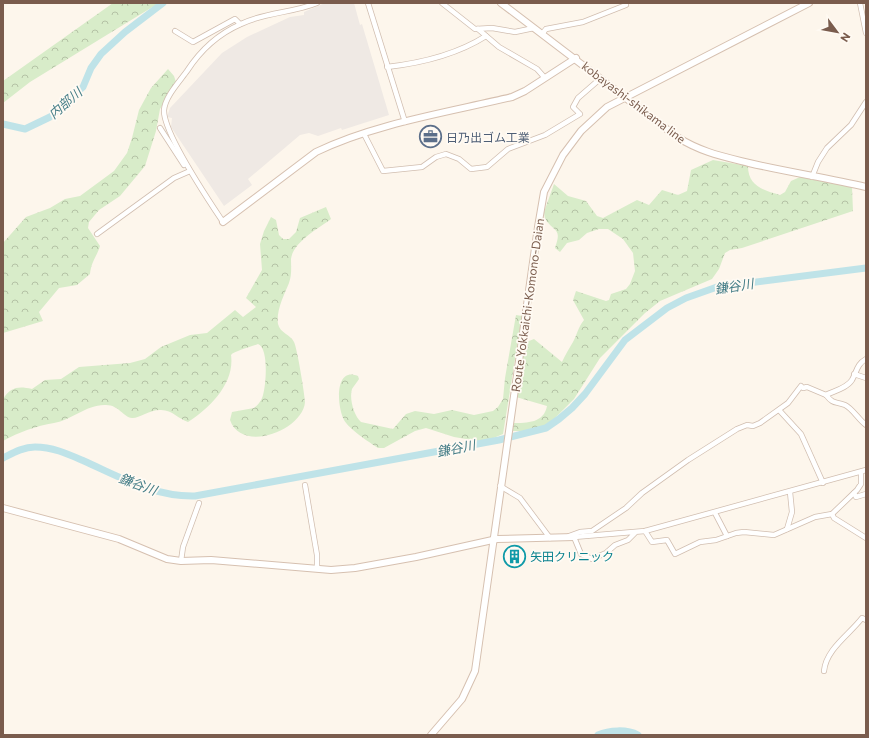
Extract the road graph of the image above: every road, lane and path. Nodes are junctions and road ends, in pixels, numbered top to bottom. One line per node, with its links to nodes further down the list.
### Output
1 (317, 3): 8 (street)
2 (368, 3): 16 (street)
3 (442, 3): 10 (street)
4 (501, 3): 9 (main road, kobayashi-shikama line)
5 (625, 3): 13 (street)
6 (809, 3): 19 (main road, Route Yokkaichi-Komono-Daian)
7 (860, 3): 12 (street)
8 (240, 24): 11 (street); 24 (street)
9 (534, 28): 10 (street); 13 (main road, kobayashi-shikama line)
10 (478, 29): 14 (street)
11 (175, 31)
12 (866, 33)
13 (542, 34): 15 (main road, kobayashi-shikama line)
14 (486, 36): 16 (street); 17 (street)
15 (576, 58): 17 (main road); 18 (main road, kobayashi-shikama line)
16 (387, 67): 21 (street)
17 (545, 78): 21 (main road)
18 (601, 78): 19 (main road, kobayashi-shikama line); 23 (street)
19 (625, 96): 25 (main road, kobayashi-shikama line); 36 (main road, Route Yokkaichi-Komono-Daian)
20 (866, 102): 25 (street)
21 (406, 122): 23 (main road)
22 (160, 128): 24 (street)
23 (364, 134): 27 (main road)
24 (190, 171): 27 (street); 28 (street)
25 (812, 177): 26 (main road, kobayashi-shikama line)
26 (866, 188)
27 (223, 222)
28 (98, 234)
29 (866, 359): 30 (street)
30 (854, 374): 31 (street); 32 (street)
31 (866, 378)
32 (826, 395): 33 (street); 34 (street)
33 (779, 410): 37 (street); 52 (street)
34 (866, 425)
35 (864, 471): 37 (street); 40 (street)
36 (501, 483): 51 (street); 54 (main road, Route Yokkaichi-Komono-Daian)
37 (823, 483): 39 (street)
38 (305, 485): 56 (street)
39 (790, 492): 44 (street); 46 (street)
40 (854, 493): 41 (street); 45 (street)
41 (866, 494)
42 (199, 503): 55 (street)
43 (3, 508): 55 (main road)
44 (715, 513): 47 (street); 49 (street)
45 (832, 514): 46 (street); 53 (street)
46 (787, 529): 49 (street)
47 (645, 532): 48 (street); 49 (street)
48 (635, 533): 50 (street); 50 (street)
49 (727, 536)
50 (574, 537): 52 (main road)
51 (550, 538): 52 (main road); 54 (main road)
52 (565, 538)
53 (866, 538)
54 (493, 540): 56 (main road); 59 (main road, Route Yokkaichi-Komono-Daian)
55 (181, 561): 56 (main road)
56 (317, 568)
57 (866, 620): 58 (street)
58 (824, 671)
59 (431, 735)

